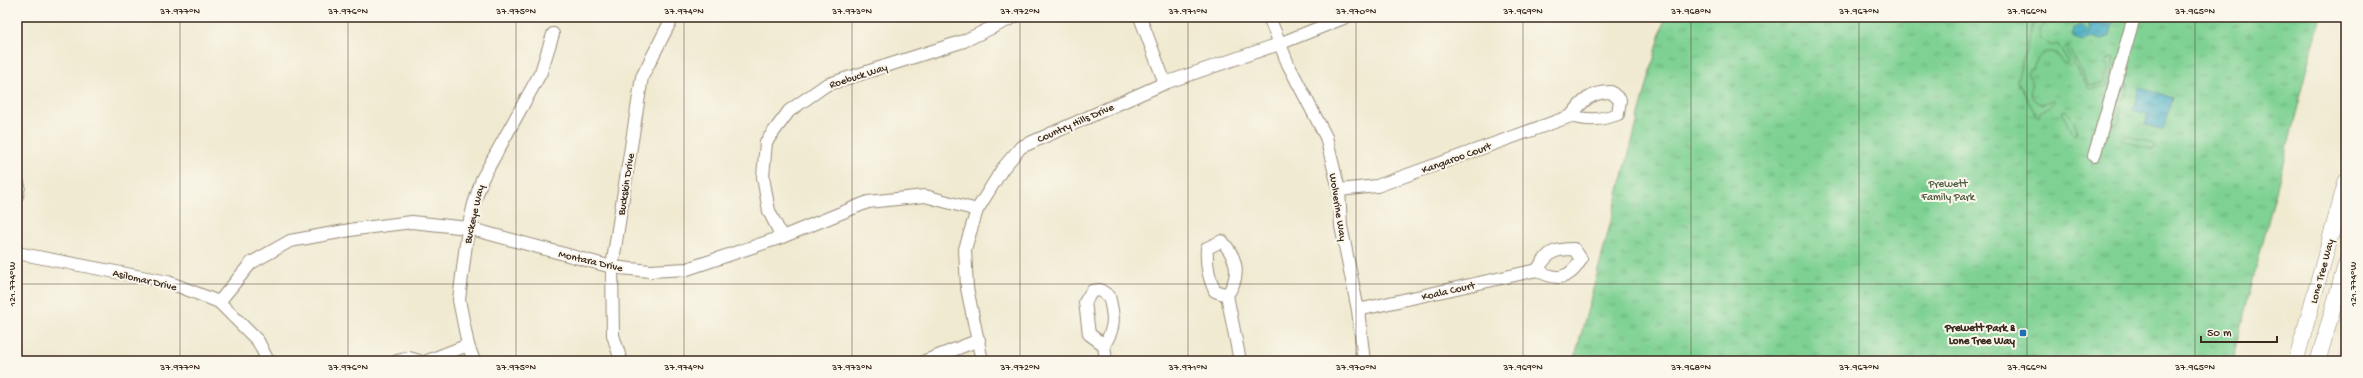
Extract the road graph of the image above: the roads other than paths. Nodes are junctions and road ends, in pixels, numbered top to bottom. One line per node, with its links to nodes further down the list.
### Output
1 (676, 17): 21 (street, Buckskin Drive)
2 (1140, 17): 9 (street)
3 (1269, 17): 8 (street, Wolverine Way)
4 (1346, 17): 8 (street, Country Hills Drive)
5 (2134, 17): 11 (street)
6 (1007, 18): 18 (street, Roebuck Way)
7 (553, 34): 17 (street, Buckeye Way)
8 (1279, 44): 9 (street, Country Hills Drive); 14 (street, Wolverine Way)
9 (1165, 83): 16 (street, Country Hills Drive)
10 (1571, 116): 14 (street, Kangaroo Court)
11 (2094, 156)
12 (2346, 180): 40 (main road, Lone Tree Way)
13 (17, 181): 15 (street)
14 (1339, 190): 25 (street, Wolverine Way)
15 (17, 196)
16 (977, 210): 18 (street, Montara Drive); 26 (street, Country Hills Drive)
17 (468, 228): 21 (street, Montara Drive); 24 (street, Montara Drive); 27 (street, Buckeye Way)
18 (782, 237): 21 (street, Montara Drive)
19 (17, 253): 24 (street, Asilomar Drive)
20 (2346, 263): 41 (main road, Lone Tree Way)
21 (612, 267): 34 (street, Buckskin Drive)
22 (1537, 270): 25 (street, Koala Court)
23 (1227, 295): 38 (street)
24 (219, 302): 29 (street, Asilomar Drive)
25 (1358, 310): 39 (street, Wolverine Way)
26 (979, 340): 35 (street); 36 (street, Country Hills Drive)
27 (468, 345): 32 (street); 33 (street, Buckeye Way)
28 (1104, 345): 37 (street)
29 (268, 361)
30 (398, 361): 31 (street)
31 (418, 361)
32 (427, 361)
33 (474, 361)
34 (621, 361)
35 (925, 361)
36 (982, 361)
37 (1106, 361)
38 (1240, 361)
39 (1364, 361)
40 (2296, 361)
41 (2318, 361)

